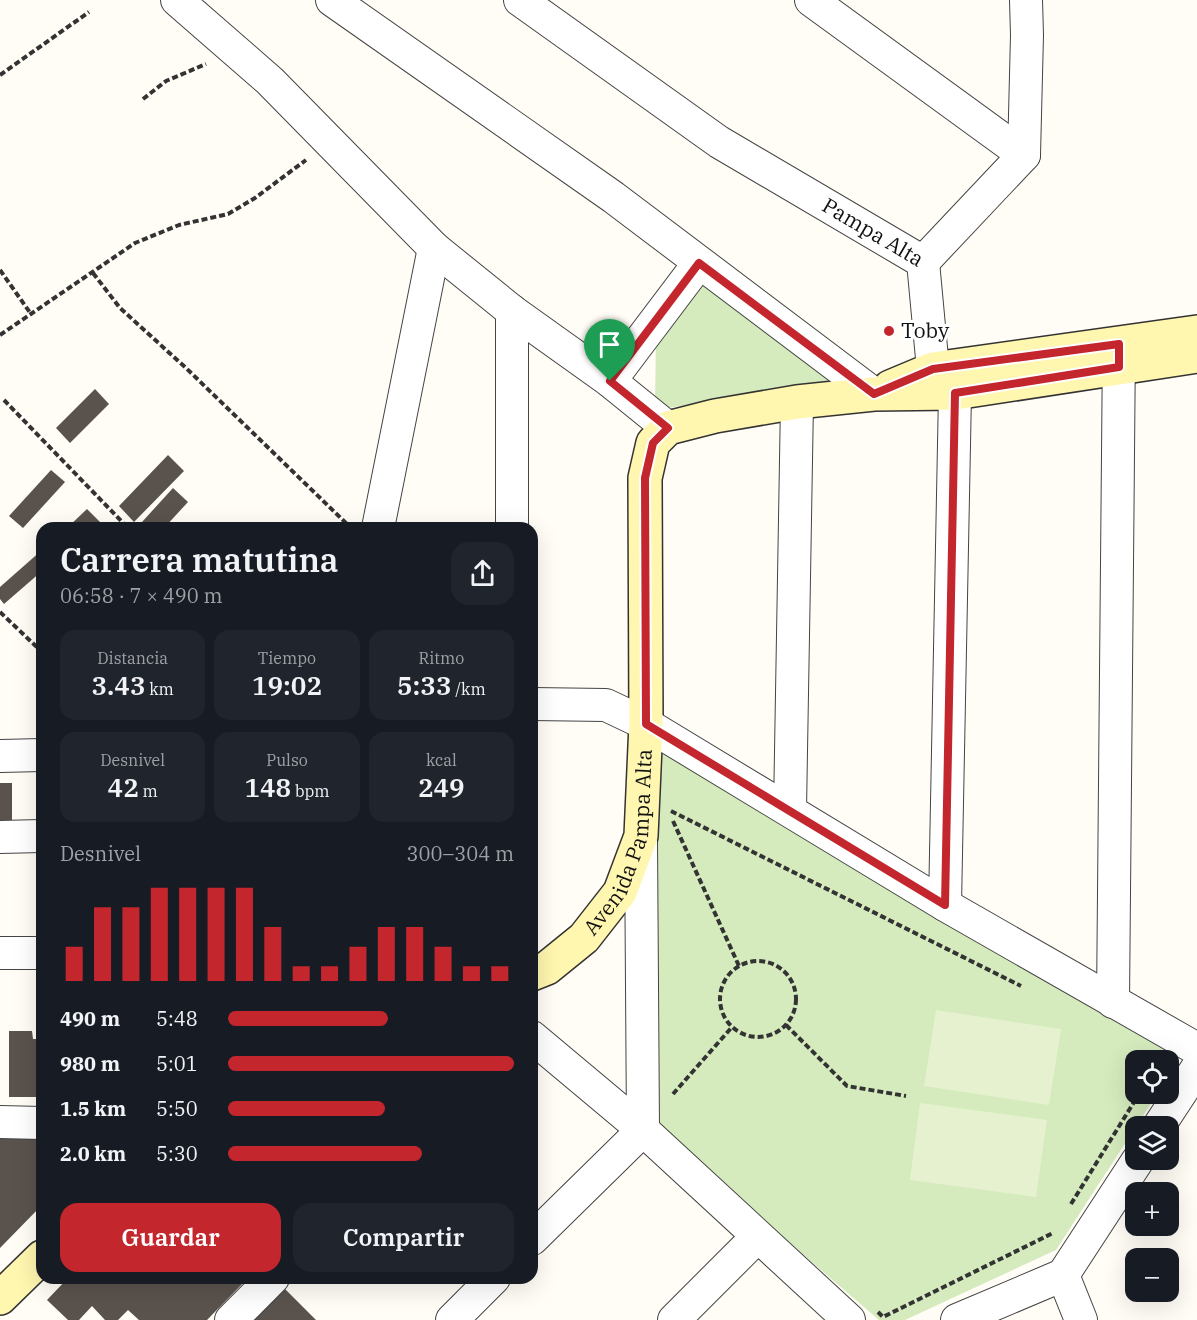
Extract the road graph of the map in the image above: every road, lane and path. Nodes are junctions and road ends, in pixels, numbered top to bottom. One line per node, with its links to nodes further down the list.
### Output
1 (177, 0): 10 (street)
2 (332, 0): 14 (street)
3 (520, 0): 13 (street, Pampa Alta)
4 (811, 0): 11 (street)
5 (1026, 0): 11 (street)
6 (89, 12): 8 (path)
7 (201, 58): 9 (path)
8 (0, 75)
9 (143, 99)
10 (330, 143): 12 (street); 16 (path)
11 (1024, 155): 13 (street)
12 (434, 248): 17 (street); 32 (street)
13 (923, 262): 23 (street, Pampa Alta)
14 (699, 263): 24 (street); 26 (street)
15 (0, 270): 18 (path)
16 (93, 273): 18 (path); 31 (path)
17 (512, 311): 24 (street); 33 (street)
18 (31, 314): 20 (path)
19 (1197, 332): 21 (street)
20 (0, 335)
21 (1119, 356): 22 (street); 23 (street); 25 (street); 50 (street)
22 (1197, 356)
23 (933, 369): 25 (street); 26 (street)
24 (610, 381): 29 (street)
25 (955, 393): 26 (street); 44 (street)
26 (874, 394): 28 (street)
27 (4, 400): 30 (path)
28 (797, 402): 29 (street); 40 (street)
29 (668, 428): 37 (street, Avenida Pampa Alta)
30 (122, 522)
31 (345, 522)
32 (379, 522)
33 (512, 522)
34 (0, 612): 35 (path)
35 (36, 646)
36 (538, 704): 37 (street)
37 (646, 724): 40 (street); 42 (street, Avenida Pampa Alta)
38 (36, 754): 39 (street)
39 (0, 756)
40 (789, 810): 44 (street)
41 (36, 836): 43 (street)
42 (641, 836): 48 (street, Avenida Pampa Alta); 62 (street)
43 (0, 837)
44 (945, 905): 50 (street)
45 (0, 952): 46 (street)
46 (36, 952)
47 (739, 966): 49 (path); 51 (path); 52 (path)
48 (538, 972)
49 (1022, 986)
50 (1113, 1002): 54 (street)
51 (786, 1025): 52 (path); 57 (path)
52 (732, 1027): 56 (path)
53 (538, 1042): 62 (street)
54 (1197, 1049)
55 (1197, 1068): 59 (street)
56 (672, 1096)
57 (906, 1096)
58 (1132, 1104): 64 (path)
59 (1166, 1116)
60 (0, 1122): 61 (street)
61 (36, 1123)
62 (643, 1130): 66 (street); 67 (street)
63 (1131, 1170): 69 (street)
64 (1065, 1213)
65 (1059, 1223): 73 (path)
66 (538, 1233)
67 (757, 1237): 73 (street); 76 (street)
68 (36, 1263): 72 (street)
69 (1063, 1275): 77 (street); 78 (street)
70 (267, 1284): 74 (street)
71 (488, 1284): 75 (street)
72 (0, 1298)
73 (862, 1315)
74 (231, 1320)
75 (452, 1320)
76 (674, 1320)
77 (957, 1320)
78 (1081, 1320)

